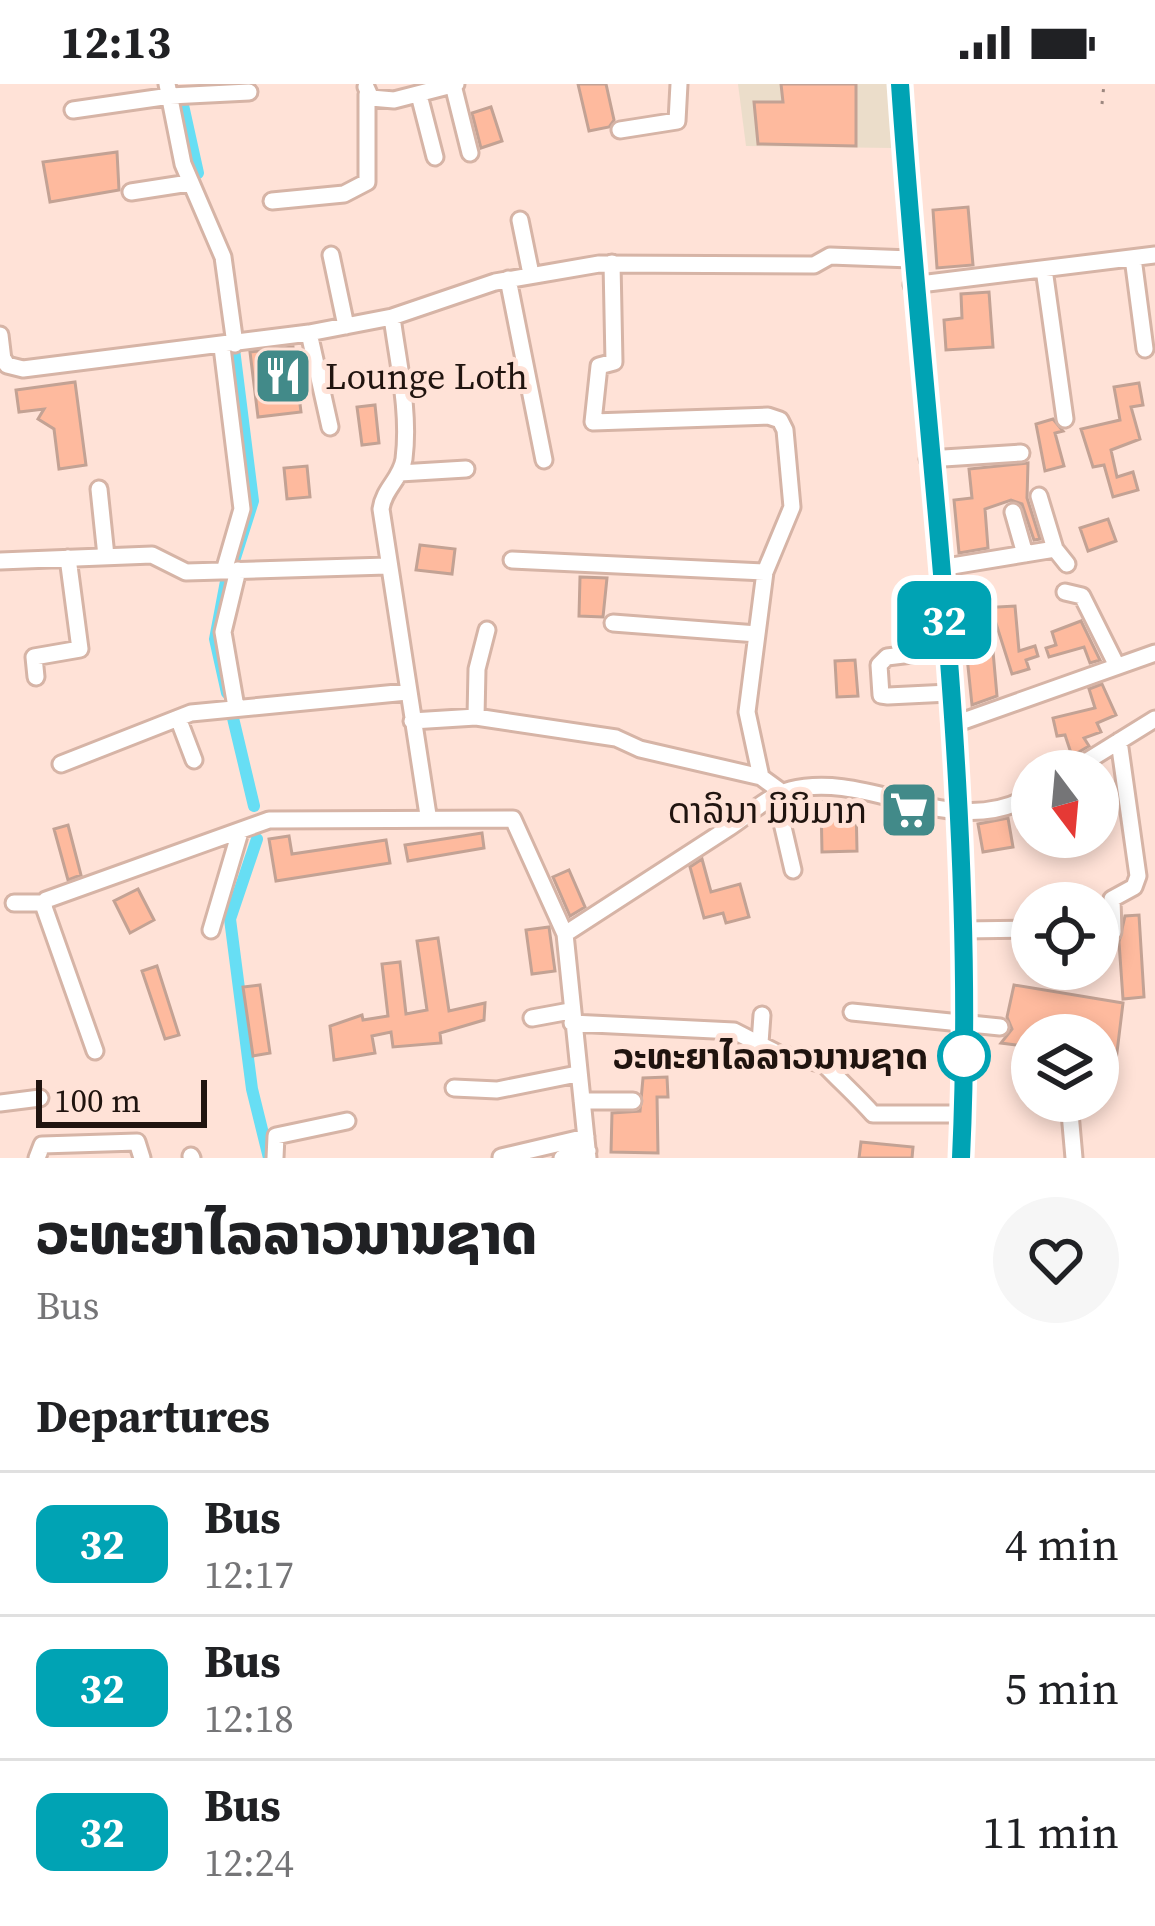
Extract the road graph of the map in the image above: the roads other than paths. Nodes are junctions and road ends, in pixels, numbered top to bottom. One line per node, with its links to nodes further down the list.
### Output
1 (454, 84): 8 (street); 11 (street)
2 (679, 84): 10 (street)
3 (900, 84): 20 (street)
4 (367, 89): 8 (street); 15 (street)
5 (168, 90): 6 (street); 9 (street); 13 (street)
6 (191, 90): 7 (street)
7 (249, 92)
8 (419, 95): 12 (street)
9 (73, 110)
10 (620, 130)
11 (470, 153)
12 (434, 157)
13 (189, 183): 14 (street); 30 (street)
14 (131, 192)
15 (272, 201)
16 (520, 220): 23 (street)
17 (331, 255): 27 (street)
18 (1155, 255): 19 (street)
19 (1133, 258): 22 (street); 31 (street)
20 (911, 259): 21 (street); 25 (street)
21 (612, 263): 23 (street); 53 (street)
22 (1043, 269): 25 (street); 33 (street)
23 (531, 274): 24 (street)
24 (508, 279): 26 (street); 37 (street)
25 (913, 285): 36 (street)
26 (392, 317): 27 (street); 39 (street)
27 (346, 326): 28 (street)
28 (309, 333): 30 (street); 34 (street)
29 (0, 335): 32 (street)
30 (229, 345): 32 (street); 52 (street)
31 (1145, 349)
32 (2, 356)
33 (1065, 419)
34 (330, 427)
35 (1021, 453): 36 (street)
36 (928, 459): 51 (street)
37 (544, 460)
38 (466, 469): 39 (street)
39 (400, 473): 50 (street)
40 (99, 489): 45 (street)
41 (1039, 496): 43 (street)
42 (1013, 512): 44 (street)
43 (1054, 549): 44 (street); 49 (street)
44 (1025, 554): 51 (street)
45 (106, 556): 46 (street); 52 (street)
46 (68, 558): 48 (street); 61 (street)
47 (512, 560): 53 (street)
48 (0, 561)
49 (1067, 564)
50 (387, 566): 52 (street); 62 (street)
51 (940, 568): 58 (street)
52 (231, 570): 64 (street)
53 (765, 572): 57 (street)
54 (1065, 592): 60 (street)
55 (614, 623): 57 (street)
56 (488, 630): 65 (street)
57 (757, 634): 74 (street)
58 (945, 650): 63 (street); 63 (street)
59 (1155, 653): 60 (street)
60 (1117, 667): 69 (street)
61 (36, 677)
62 (407, 692): 64 (street); 68 (street)
63 (949, 693): 69 (street)
64 (236, 707): 66 (street)
65 (476, 717): 68 (street); 74 (street)
66 (178, 718): 72 (street); 73 (street)
67 (1155, 718): 70 (street)
68 (412, 721): 78 (street)
69 (952, 725): 77 (street)
70 (1120, 741): 71 (street); 81 (street)
71 (1105, 750)
72 (194, 760)
73 (61, 764)
74 (761, 777): 75 (street)
75 (780, 795): 77 (street); 80 (street); 87 (street)
76 (1011, 804): 77 (street)
77 (959, 810): 86 (street)
78 (428, 815): 79 (street); 87 (street)
79 (240, 832): 83 (street); 85 (street)
80 (794, 870)
81 (1119, 895)
82 (14, 903): 83 (street)
83 (43, 903): 95 (street)
84 (1011, 929): 86 (street)
85 (211, 930)
86 (962, 930): 92 (street)
87 (565, 934): 90 (street)
88 (852, 1012): 92 (street)
89 (762, 1015): 94 (street)
90 (571, 1017): 91 (street); 94 (street); 96 (street)
91 (532, 1018)
92 (964, 1023): 93 (street); 102 (street)
93 (1000, 1027)
94 (760, 1043): 102 (street)
95 (95, 1051)
96 (578, 1074): 97 (street); 99 (street)
97 (454, 1088)
98 (40, 1098): 101 (street)
99 (582, 1101): 100 (street); 105 (street)
100 (633, 1101)
101 (0, 1103)
102 (963, 1114): 111 (street)
103 (347, 1121): 109 (street)
104 (1071, 1122): 112 (street)
105 (588, 1149): 106 (street); 110 (street)
106 (501, 1157)
107 (37, 1158): 108 (street)
108 (142, 1158)
109 (275, 1158)
110 (562, 1158)
111 (961, 1158)
112 (1074, 1158)

